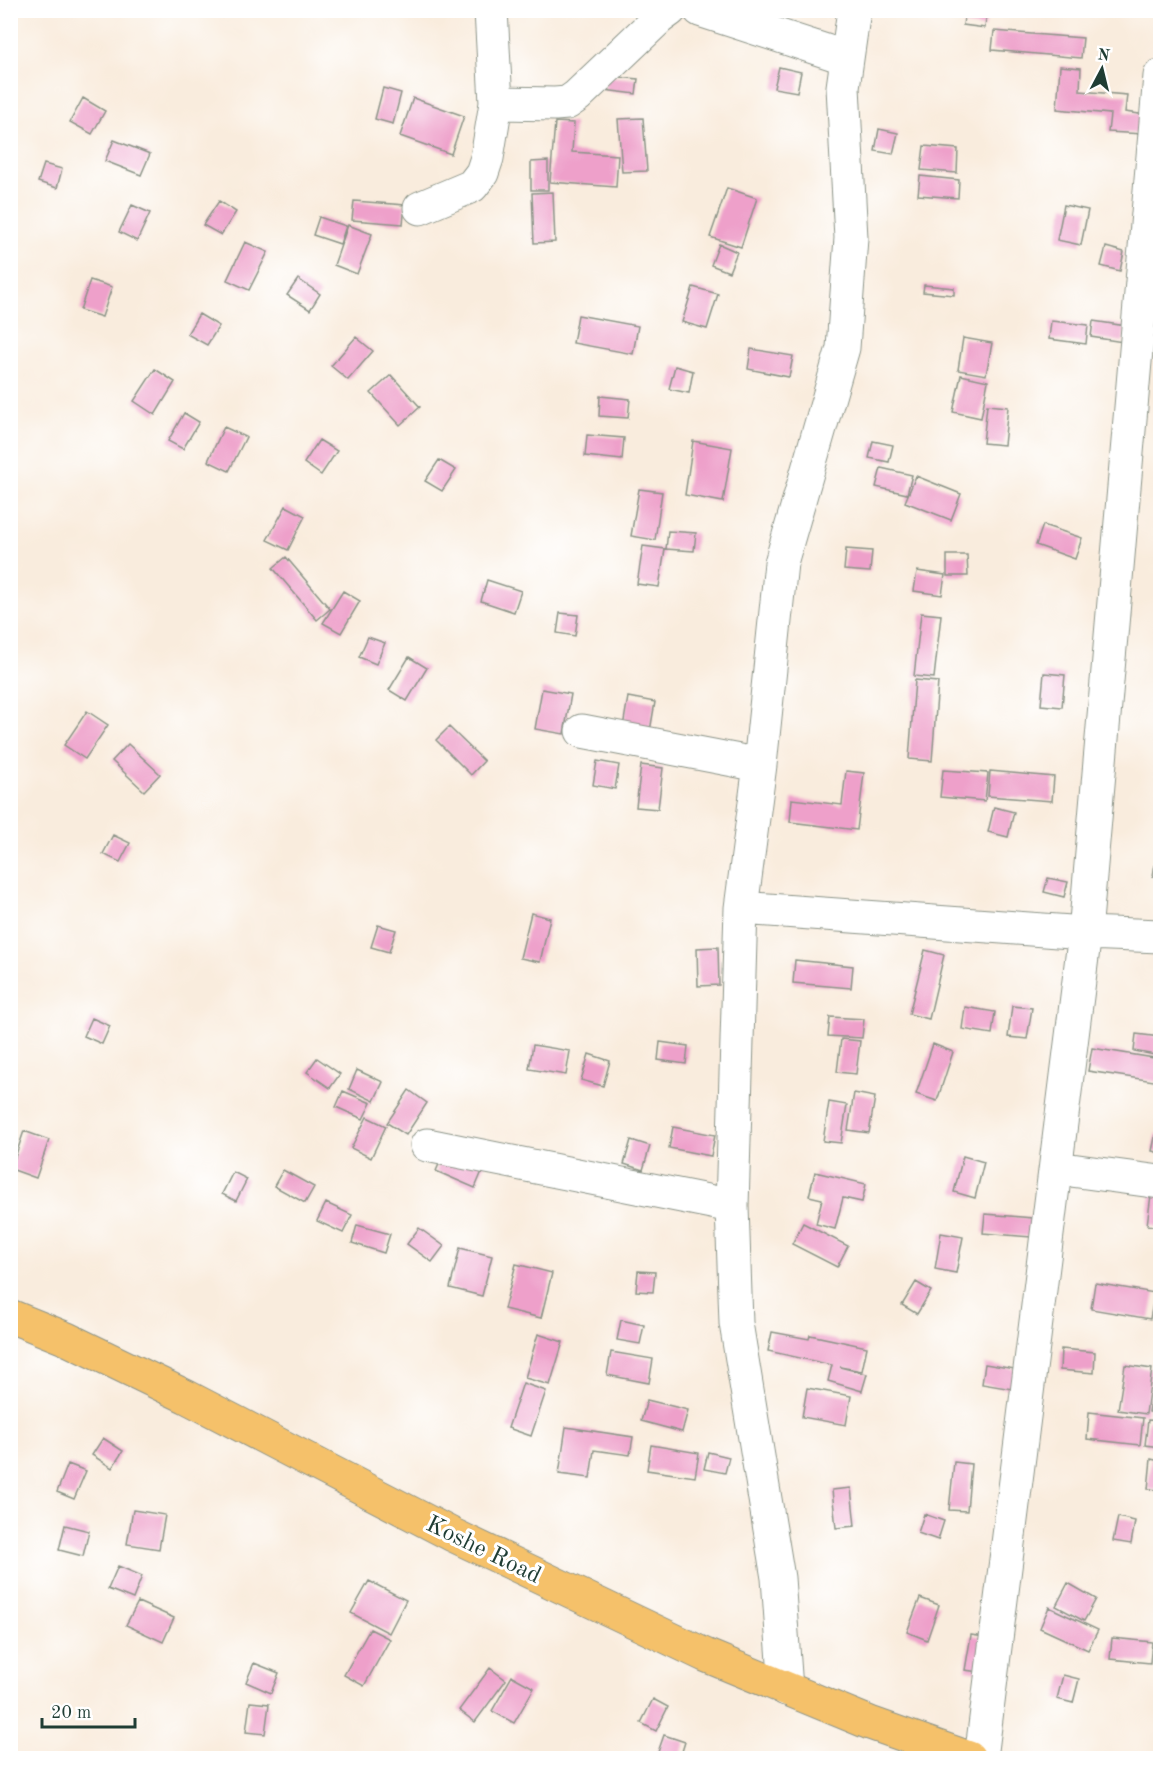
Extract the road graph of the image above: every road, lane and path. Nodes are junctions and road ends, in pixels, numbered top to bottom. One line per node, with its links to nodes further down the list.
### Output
1 (491, 10): 7 (street)
2 (670, 10): 7 (street)
3 (700, 10): 5 (street)
4 (854, 10): 5 (street)
5 (847, 58): 10 (street)
6 (1161, 76): 12 (street)
7 (495, 103): 8 (street)
8 (420, 208)
9 (582, 731): 10 (street)
10 (760, 765): 11 (street)
11 (741, 908): 12 (street); 17 (street)
12 (1085, 933): 13 (street); 15 (street)
13 (1161, 936)
14 (428, 1145): 17 (street)
15 (1056, 1168): 16 (street); 21 (street)
16 (1161, 1182)
17 (732, 1206): 19 (street)
18 (10, 1316): 19 (main road, Koshe Road)
19 (786, 1689): 20 (main road, Koshe Road)
20 (969, 1758)
21 (981, 1758)

